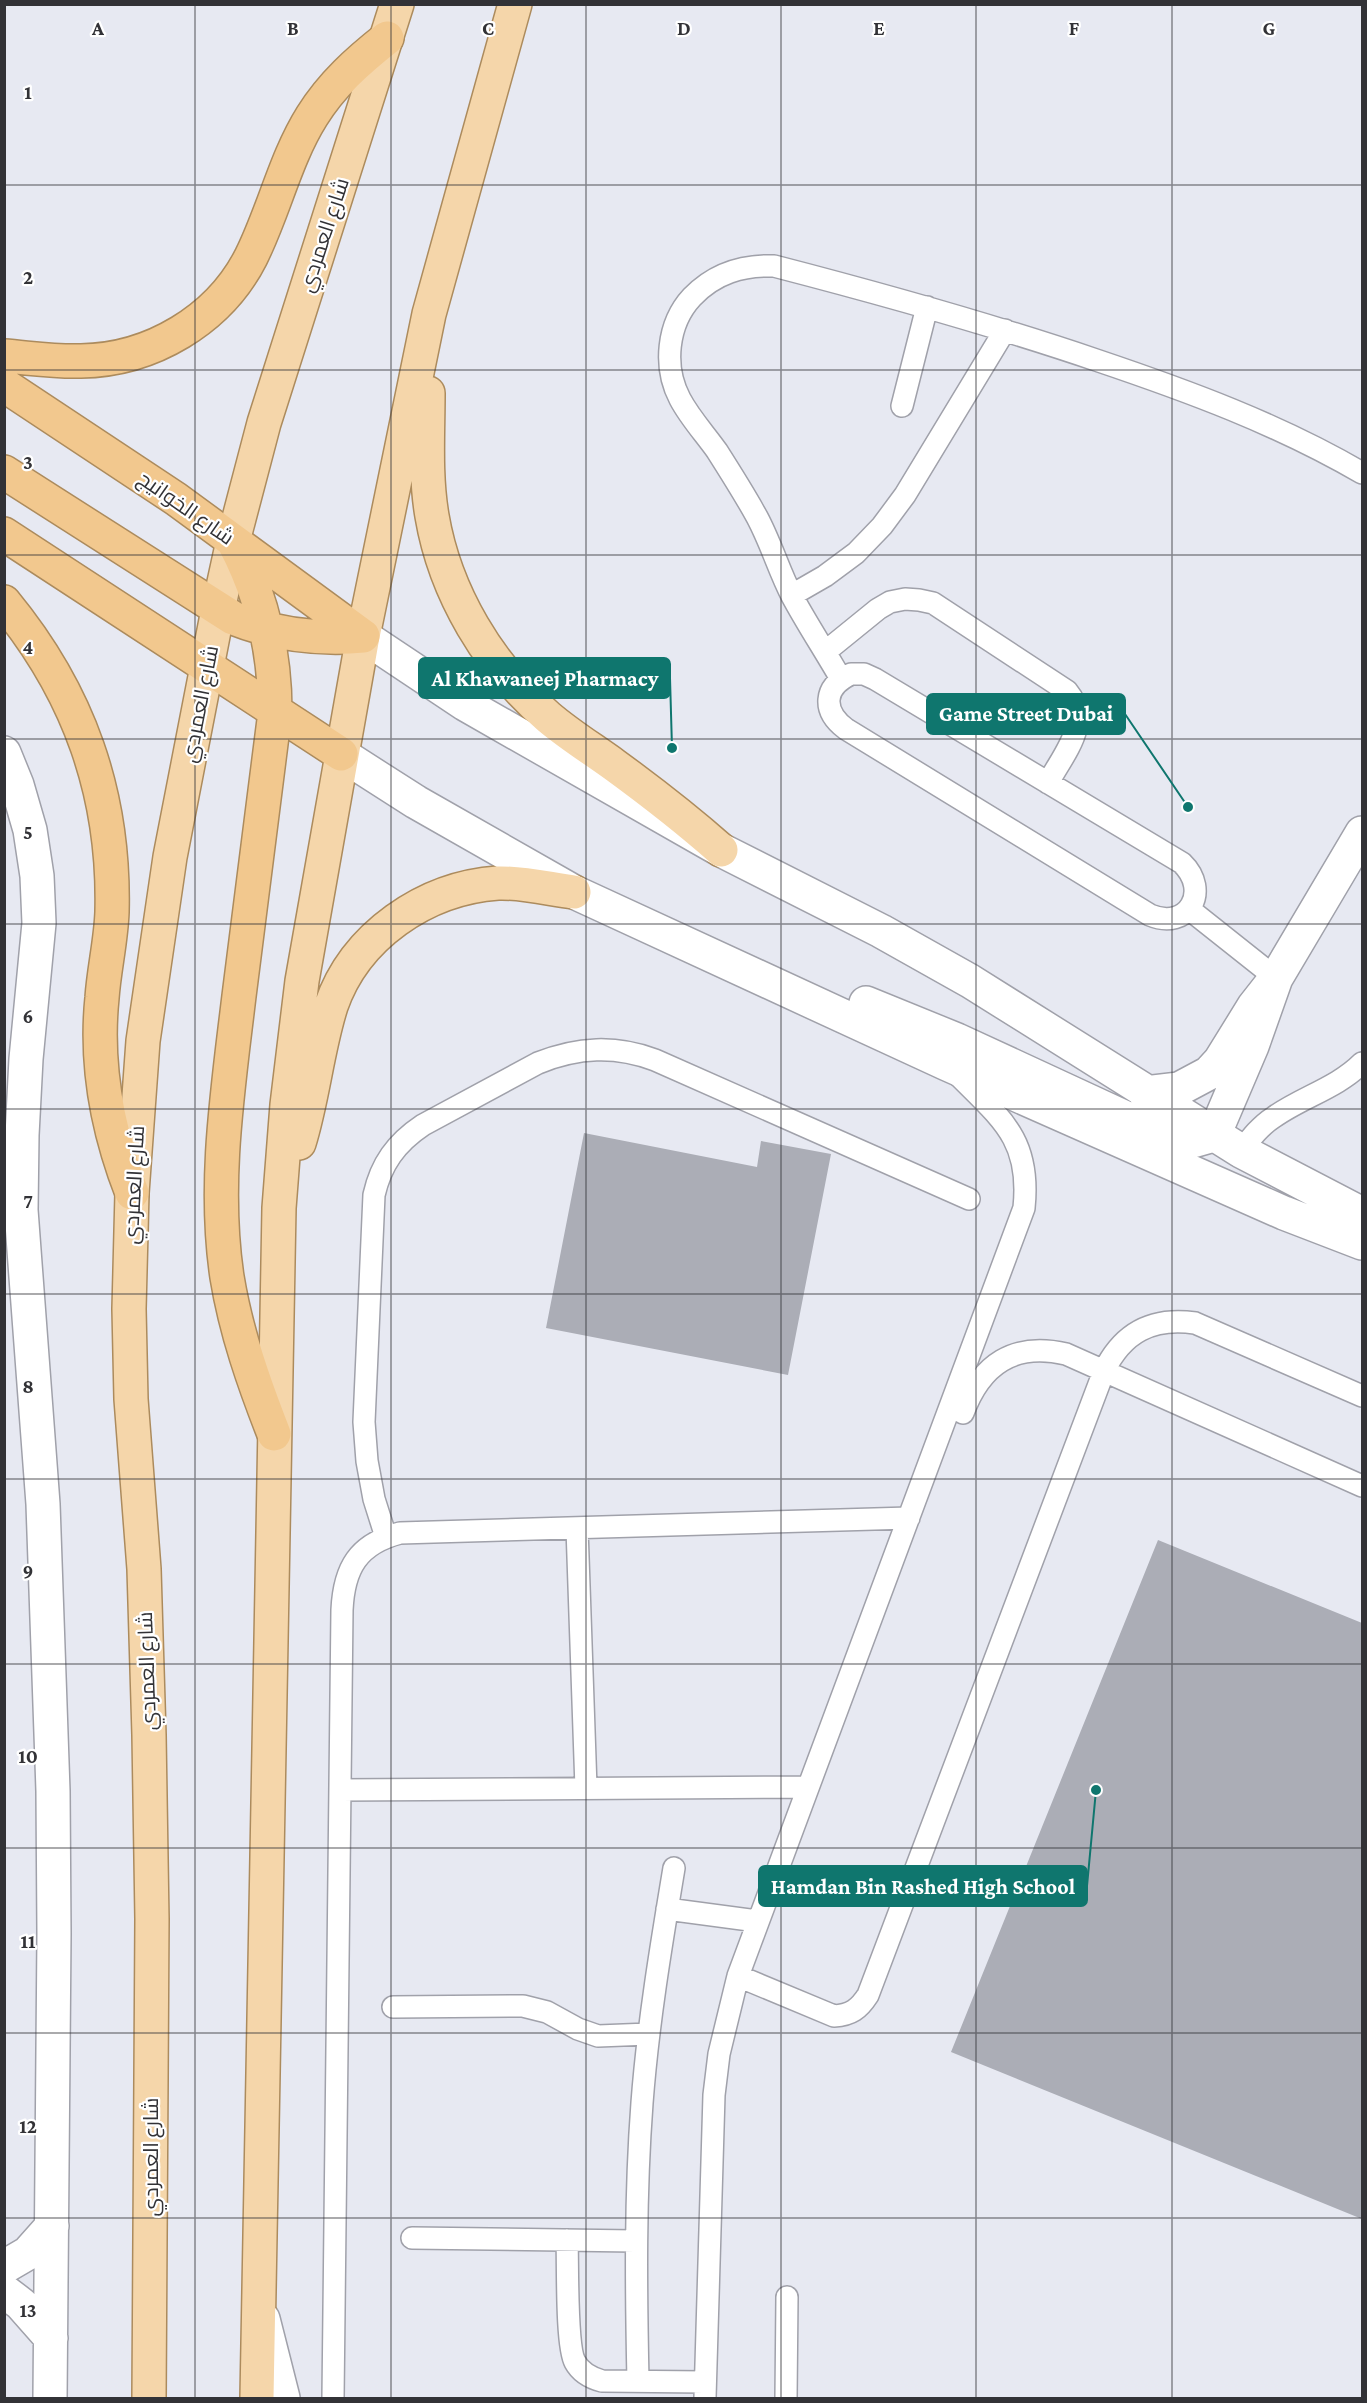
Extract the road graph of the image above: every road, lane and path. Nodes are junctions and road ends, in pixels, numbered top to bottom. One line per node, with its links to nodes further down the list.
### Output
1 (397, 4): 3 (main road, شارع العمردي)
2 (515, 4): 5 (main road)
3 (387, 38): 7 (highway); 13 (main road, شارع العمردي)
4 (927, 307): 6 (lane); 9 (lane); 14 (lane)
5 (429, 314): 18 (main road); 27 (main road)
6 (1005, 330): 11 (lane); 14 (lane)
7 (4, 356)
8 (4, 385): 13 (highway, شارع الخوانيج)
9 (902, 406)
10 (4, 472): 16 (highway)
11 (1362, 473)
12 (4, 534): 20 (highway)
13 (233, 541): 16 (main road, شارع العمردي); 17 (highway); 18 (highway, شارع الخوانيج)
14 (792, 595): 19 (lane)
15 (4, 602): 37 (highway)
16 (218, 609): 17 (highway); 20 (main road, شارع العمردي)
17 (267, 630): 18 (highway); 22 (highway)
18 (363, 636): 24 (main road); 27 (street)
19 (825, 652): 21 (lane); 25 (lane)
20 (207, 666): 22 (highway); 37 (main road, شارع العمردي)
21 (841, 679): 25 (lane); 29 (lane)
22 (275, 712): 24 (highway); 44 (highway)
23 (4, 753): 32 (street)
24 (341, 754): 28 (street); 39 (main road)
25 (1048, 783): 29 (lane)
26 (1362, 833): 31 (street)
27 (721, 850): 35 (street)
28 (574, 892): 30 (street); 39 (main road)
29 (1189, 909): 31 (lane)
30 (673, 937): 34 (street); 36 (street)
31 (1276, 978): 35 (street); 36 (street)
32 (15, 1057): 59 (street)
33 (1362, 1063): 36 (lane)
34 (947, 1064): 41 (street); 45 (lane)
35 (1145, 1093): 36 (street)
36 (1227, 1143): 40 (street)
37 (132, 1193): 71 (main road, شارع العمردي)
38 (969, 1199): 49 (lane)
39 (279, 1208): 44 (main road)
40 (1362, 1214)
41 (1362, 1243)
42 (1104, 1371): 43 (lane); 45 (lane); 46 (lane); 56 (lane)
43 (1362, 1396)
44 (274, 1434): 66 (main road)
45 (928, 1469): 47 (lane)
46 (1362, 1486)
47 (909, 1518): 48 (lane); 50 (lane)
48 (577, 1528): 49 (lane); 51 (lane)
49 (386, 1537): 52 (lane)
50 (807, 1787): 51 (lane); 55 (lane)
51 (586, 1788): 52 (lane)
52 (340, 1790): 74 (lane)
53 (674, 1868): 54 (lane)
54 (667, 1909): 55 (lane); 58 (lane)
55 (757, 1922): 56 (lane)
56 (738, 1976): 69 (lane)
57 (393, 2007): 58 (lane)
58 (649, 2034): 62 (lane)
59 (52, 2226): 63 (street); 67 (street)
60 (412, 2238): 61 (lane)
61 (567, 2240): 62 (lane); 68 (lane)
62 (635, 2241): 68 (lane)
63 (4, 2267)
64 (4, 2291): 67 (street)
65 (787, 2297): 75 (lane)
66 (258, 2300): 72 (main road); 73 (street)
67 (51, 2338): 70 (street)
68 (638, 2381): 69 (lane)
69 (705, 2390)
70 (50, 2398)
71 (149, 2398)
72 (257, 2398)
73 (283, 2398)
74 (333, 2398)
75 (786, 2398)

